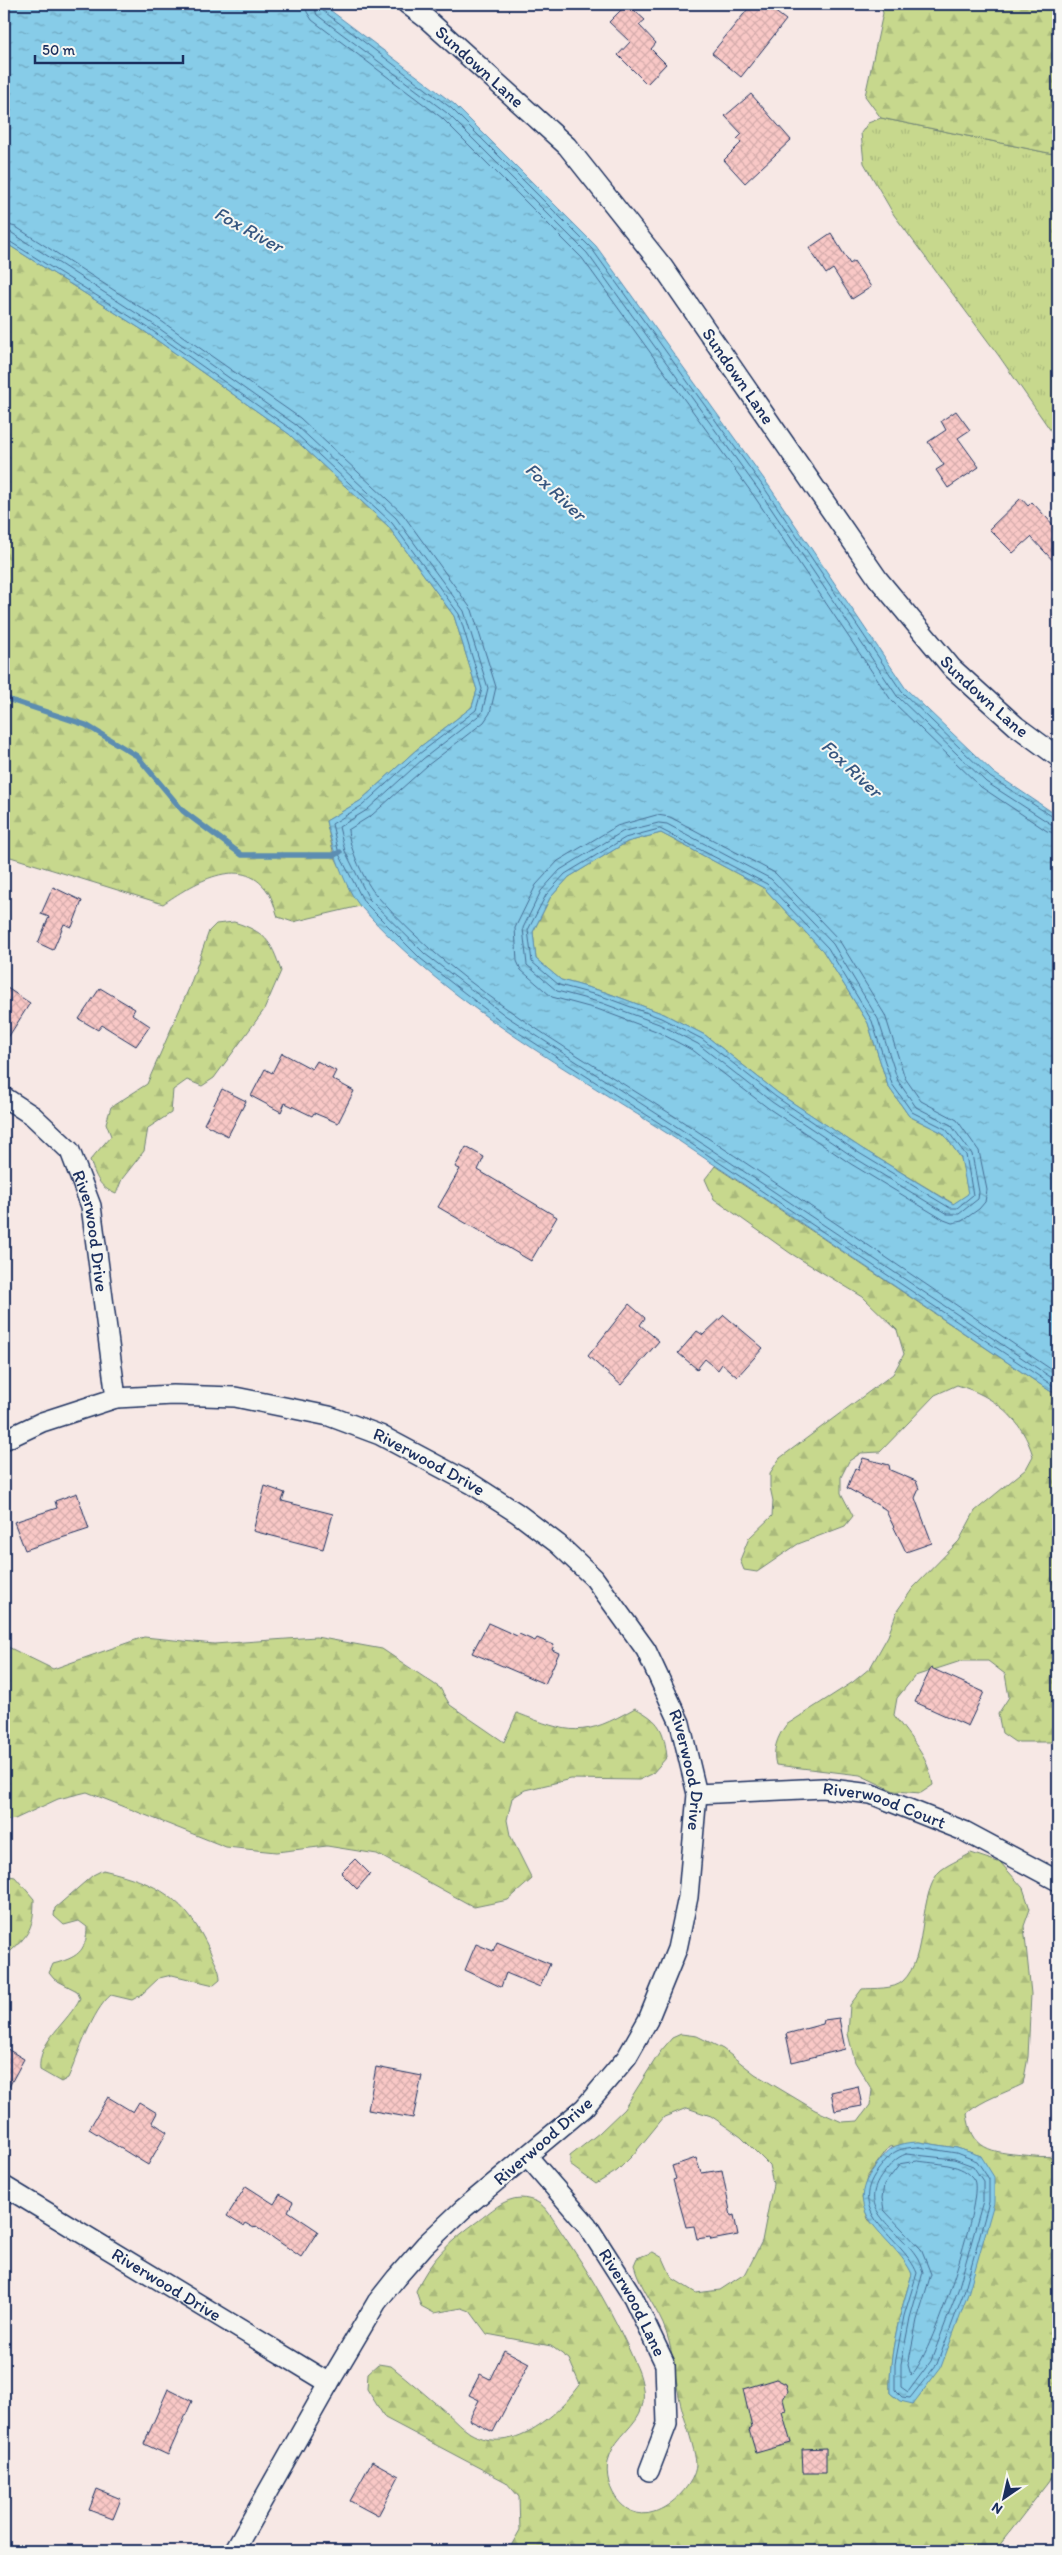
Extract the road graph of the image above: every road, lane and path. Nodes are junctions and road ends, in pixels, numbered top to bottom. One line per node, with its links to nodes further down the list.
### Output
1 (407, 4): 2 (street, Sundown Lane)
2 (1058, 757)
3 (4, 1097): 4 (street, Riverwood Drive)
4 (116, 1398): 5 (street, Riverwood Drive); 6 (street, Riverwood Drive)
5 (4, 1440)
6 (697, 1794): 7 (street, Riverwood Court); 8 (street, Riverwood Drive)
7 (1058, 1880)
8 (528, 2157): 10 (street, Riverwood Drive); 11 (street, Riverwood Lane)
9 (4, 2186): 10 (street, Riverwood Drive)
10 (329, 2383): 12 (street, Riverwood Drive)
11 (649, 2471)
12 (234, 2551)

